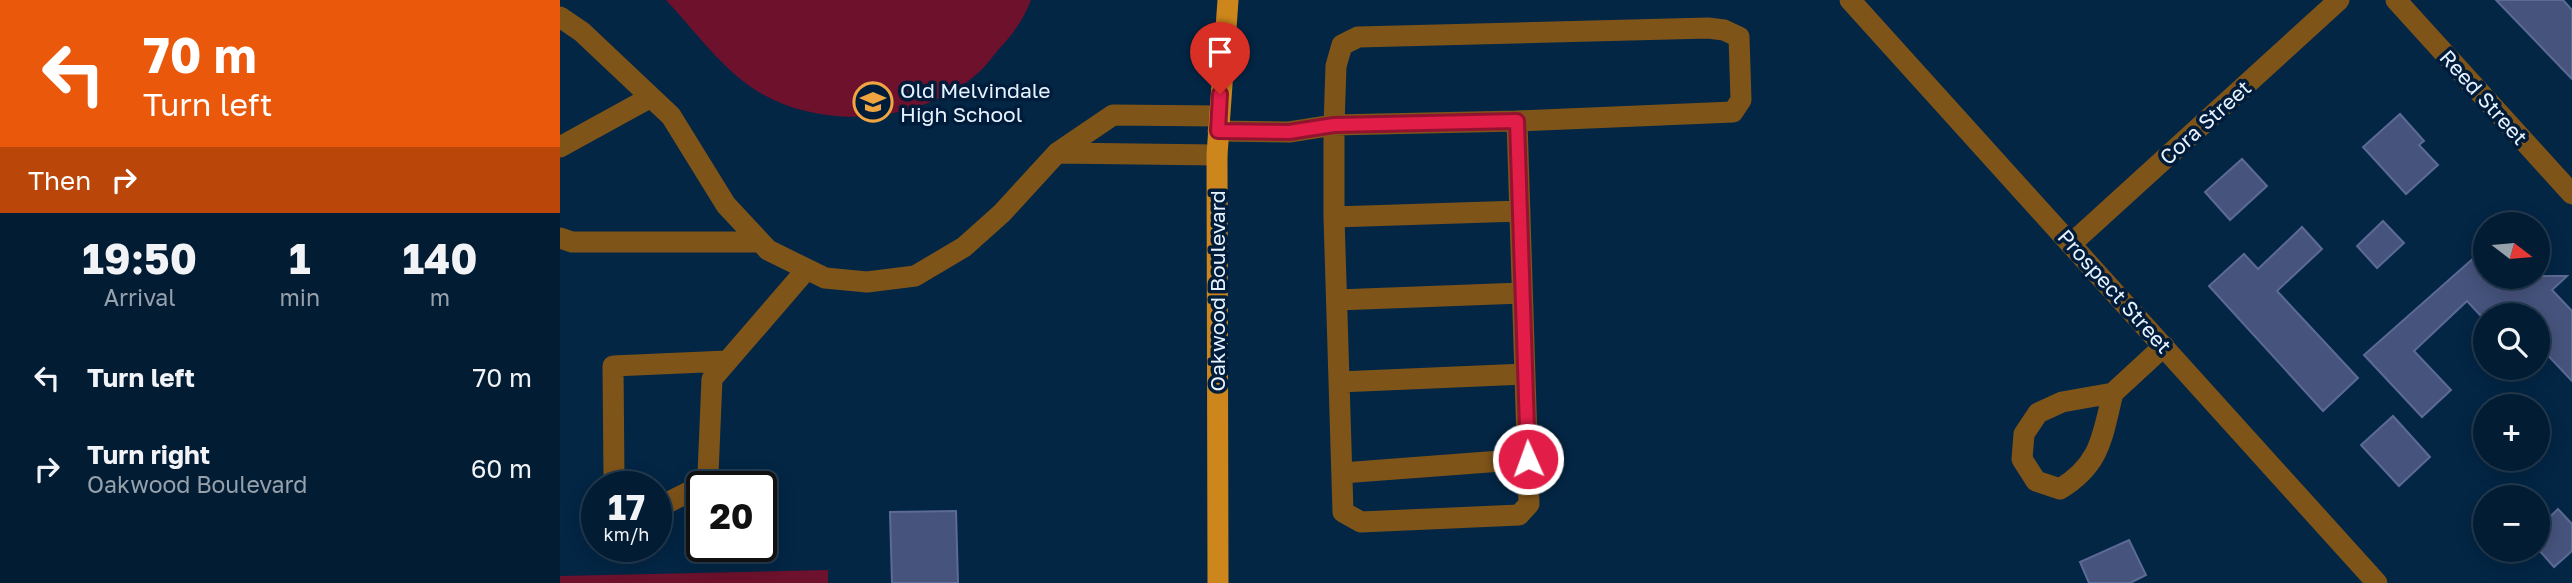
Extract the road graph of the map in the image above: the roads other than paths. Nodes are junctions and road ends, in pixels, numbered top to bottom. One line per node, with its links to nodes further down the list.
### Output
1 (1228, 0): 8 (main road, Oakwood Boulevard)
2 (1850, 0): 18 (street, Prospect Street)
3 (2339, 0): 18 (street, Cora Street)
4 (2396, 0): 13 (street, Reed Street)
5 (560, 17): 6 (street)
6 (651, 97): 10 (street); 17 (street)
7 (1517, 121): 9 (street); 9 (street); 14 (street)
8 (1218, 123): 9 (street); 11 (street); 12 (main road, Oakwood Boulevard)
9 (1334, 125): 15 (street)
10 (560, 147)
11 (1057, 153): 12 (street); 19 (street)
12 (1217, 155): 31 (main road, Oakwood Boulevard)
13 (2572, 194)
14 (1520, 211): 15 (street); 20 (street)
15 (1334, 217): 21 (street)
16 (560, 238): 17 (street)
17 (760, 242): 19 (street)
18 (2071, 244): 22 (street, Prospect Street)
19 (807, 269): 23 (street)
20 (1522, 292): 21 (street); 24 (street)
21 (1337, 300): 25 (street)
22 (2164, 346): 26 (street); 32 (street, Prospect Street)
23 (727, 361): 28 (street); 30 (street)
24 (1525, 374): 25 (street); 27 (street)
25 (1339, 382): 29 (street)
26 (2113, 393): 26 (street)
27 (1528, 459): 29 (street); 29 (street)
28 (614, 471)
29 (1342, 473)
30 (672, 500)
31 (1218, 583)
32 (2377, 583)

